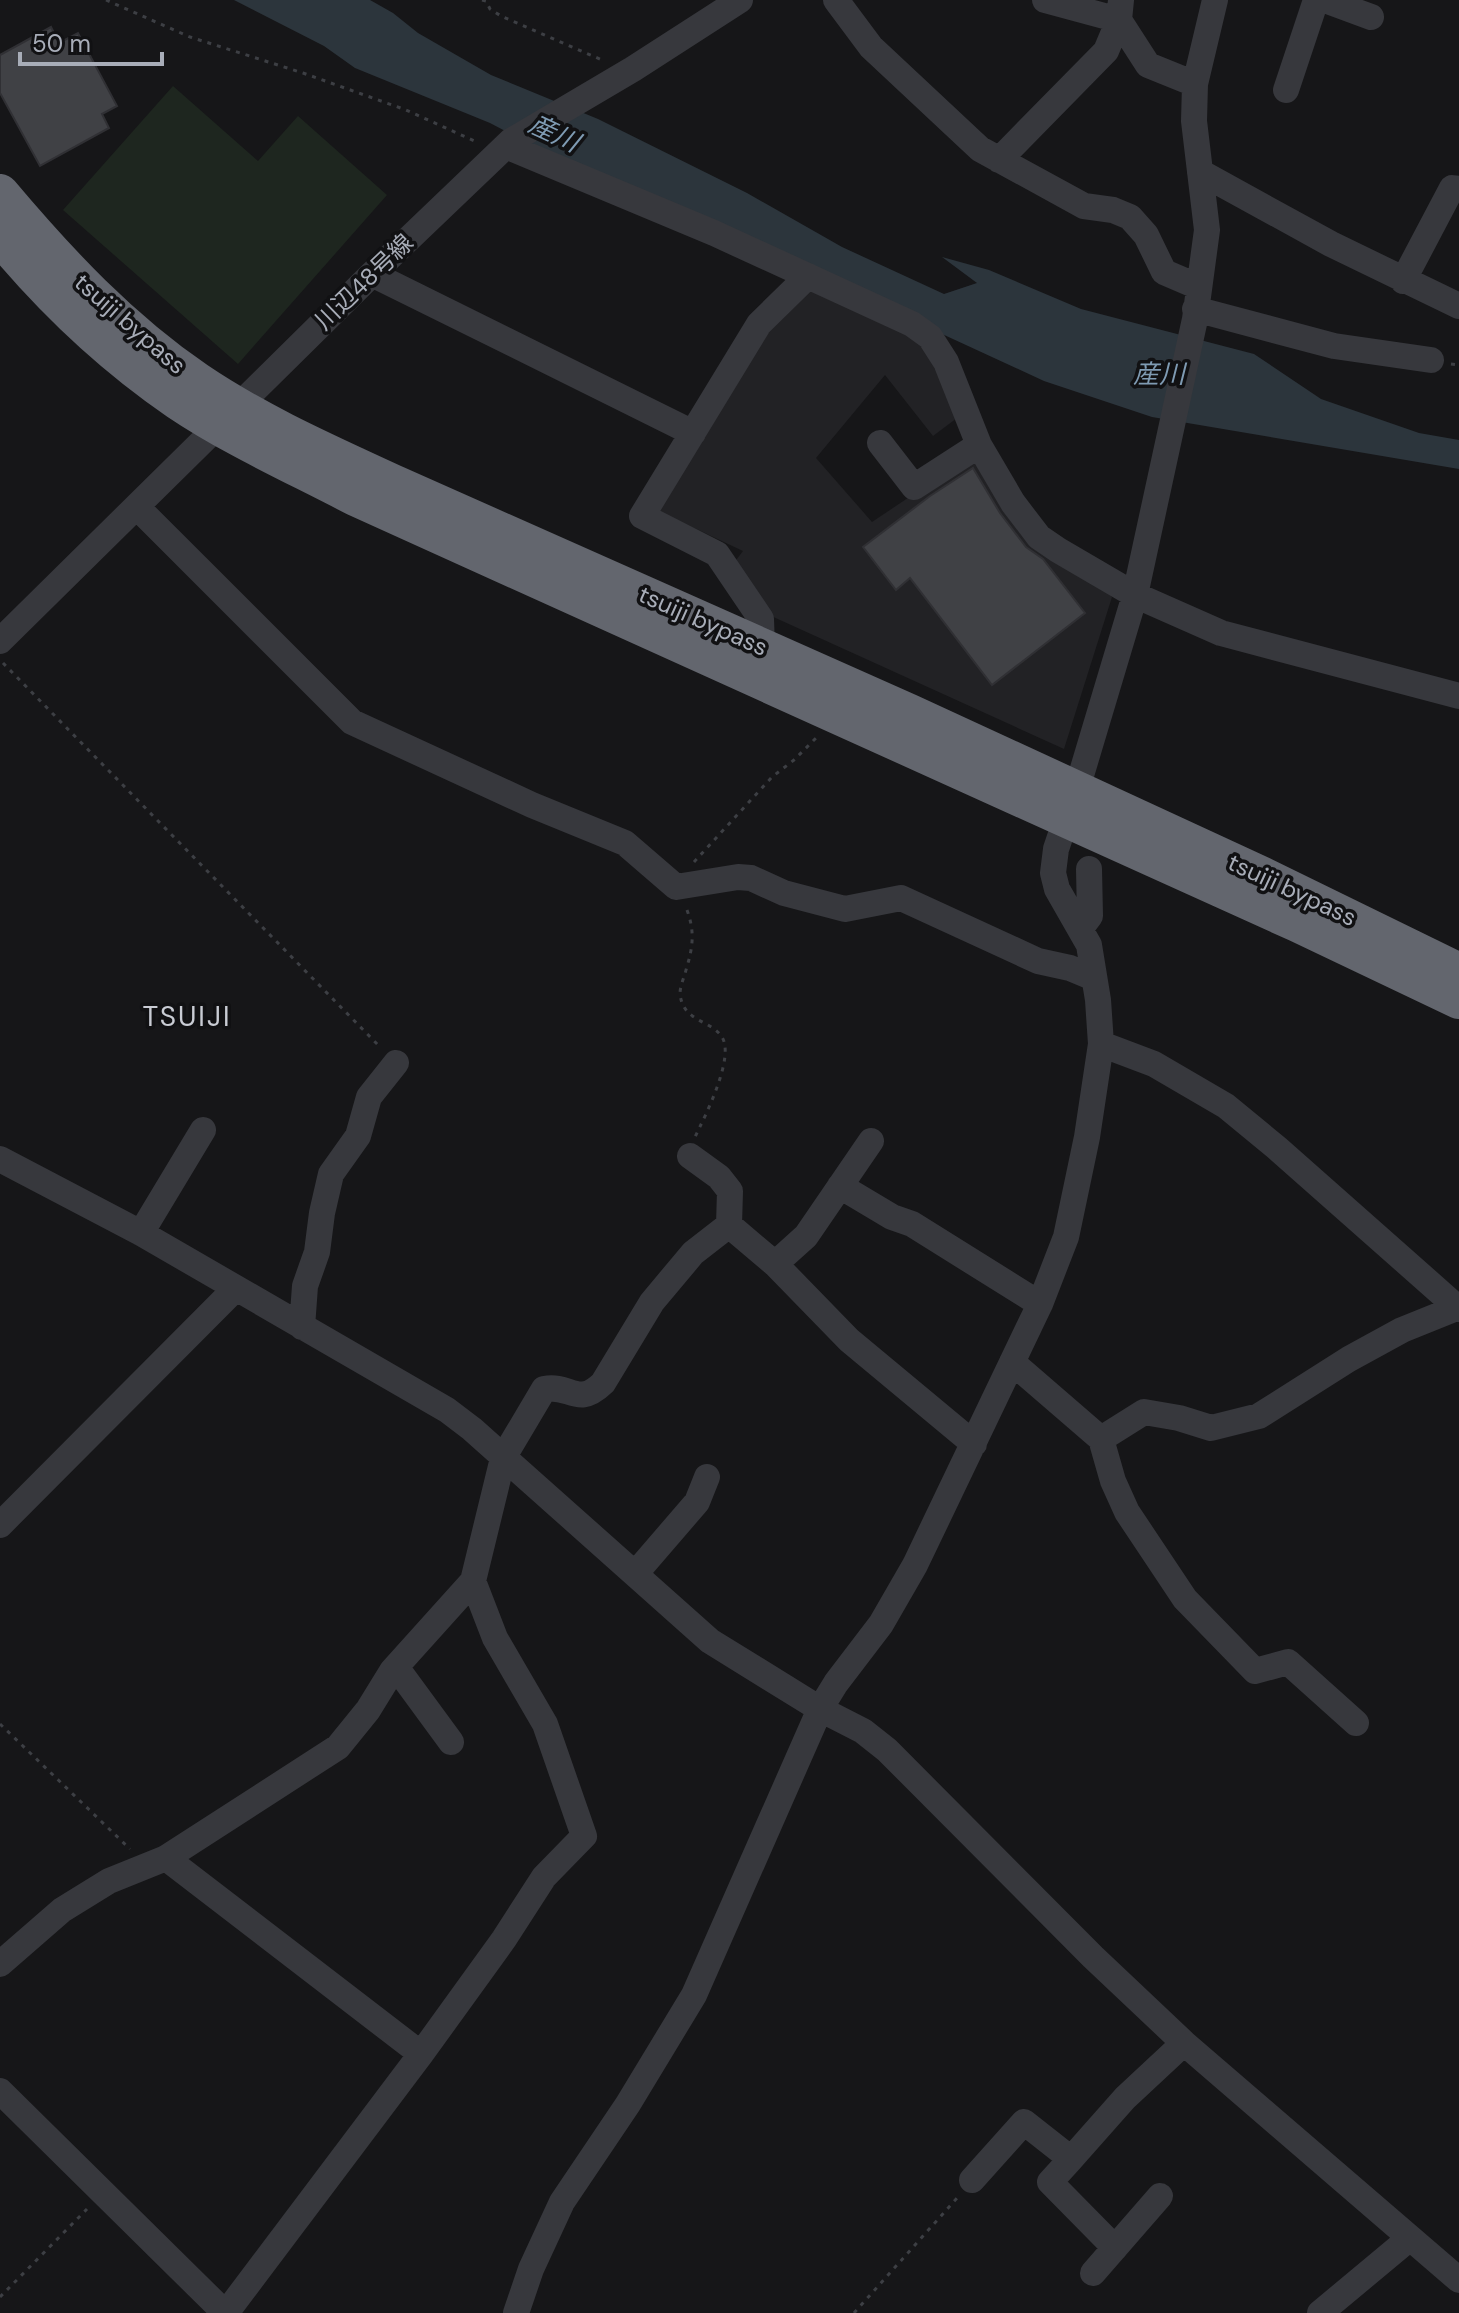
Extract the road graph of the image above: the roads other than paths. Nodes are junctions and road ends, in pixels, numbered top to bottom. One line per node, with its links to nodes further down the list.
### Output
1 (740, 0): 11 (street, 川辺48号線)
2 (836, 0): 12 (street)
3 (1045, 0): 7 (street)
4 (1215, 0): 9 (street)
5 (1316, 0): 10 (street)
6 (1325, 0): 8 (street)
7 (1120, 10): 9 (street); 12 (street)
8 (1371, 17)
9 (1195, 84): 13 (street)
10 (1286, 90)
11 (505, 147): 17 (street, 川辺48号線); 18 (street)
12 (999, 160): 20 (street)
13 (1200, 172): 19 (street); 20 (street)
14 (1459, 189): 19 (street)
15 (0, 193): 23 (highway, tsuiji bypass)
16 (0, 236): 23 (highway, tsuiji bypass)
17 (372, 274): 23 (street, 川辺48号線); 24 (street)
18 (808, 276): 24 (street); 26 (street)
19 (1403, 281): 21 (street)
20 (1196, 305): 22 (street); 28 (street)
21 (1459, 306)
22 (1431, 360)
23 (228, 415): 27 (street, 川辺48号線); 30 (highway, tsuiji bypass); 32 (highway, tsuiji bypass)
24 (693, 433): 30 (street)
25 (880, 443): 26 (street)
26 (979, 445): 28 (street)
27 (137, 507): 29 (street, 川辺48号線); 36 (street)
28 (1135, 595): 31 (street); 32 (street)
29 (0, 641)
30 (762, 647): 32 (highway, tsuiji bypass)
31 (1459, 696)
32 (1072, 804): 34 (street); 35 (highway, tsuiji bypass); 37 (highway, tsuiji bypass)
33 (1089, 869): 34 (street)
34 (1081, 928): 36 (street)
35 (1459, 972)
36 (1094, 978): 38 (street)
37 (1459, 1000)
38 (1101, 1044): 49 (street); 50 (street)
39 (396, 1063): 51 (street)
40 (203, 1130): 46 (street)
41 (871, 1141): 44 (street)
42 (690, 1156): 45 (street)
43 (0, 1159): 46 (street)
44 (840, 1186): 47 (street); 49 (street)
45 (729, 1225): 47 (street); 55 (street)
46 (141, 1233): 48 (street)
47 (775, 1264): 54 (street)
48 (235, 1289): 51 (street); 57 (street)
49 (1040, 1304): 52 (street)
50 (1458, 1308): 53 (street)
51 (302, 1327): 55 (street)
52 (1012, 1362): 53 (street); 54 (street)
53 (1101, 1439): 62 (street)
54 (974, 1444): 61 (street)
55 (503, 1458): 58 (street); 59 (street)
56 (707, 1477): 58 (street)
57 (0, 1525)
58 (635, 1574): 61 (street)
59 (473, 1581): 60 (street); 67 (street)
60 (396, 1667): 63 (street); 64 (street)
61 (820, 1709): 66 (street); 77 (street)
62 (1356, 1723)
63 (451, 1742)
64 (157, 1862): 65 (street); 67 (street)
65 (0, 1964)
66 (1184, 2043): 69 (street); 72 (street)
67 (421, 2054): 76 (street)
68 (0, 2091): 76 (street)
69 (1071, 2159): 70 (street); 73 (street)
70 (972, 2180)
71 (1160, 2196): 73 (street)
72 (1410, 2238): 74 (street); 78 (street)
73 (1115, 2248): 75 (street)
74 (1456, 2271)
75 (1093, 2273)
76 (226, 2313)
77 (516, 2313)
78 (1320, 2313)

